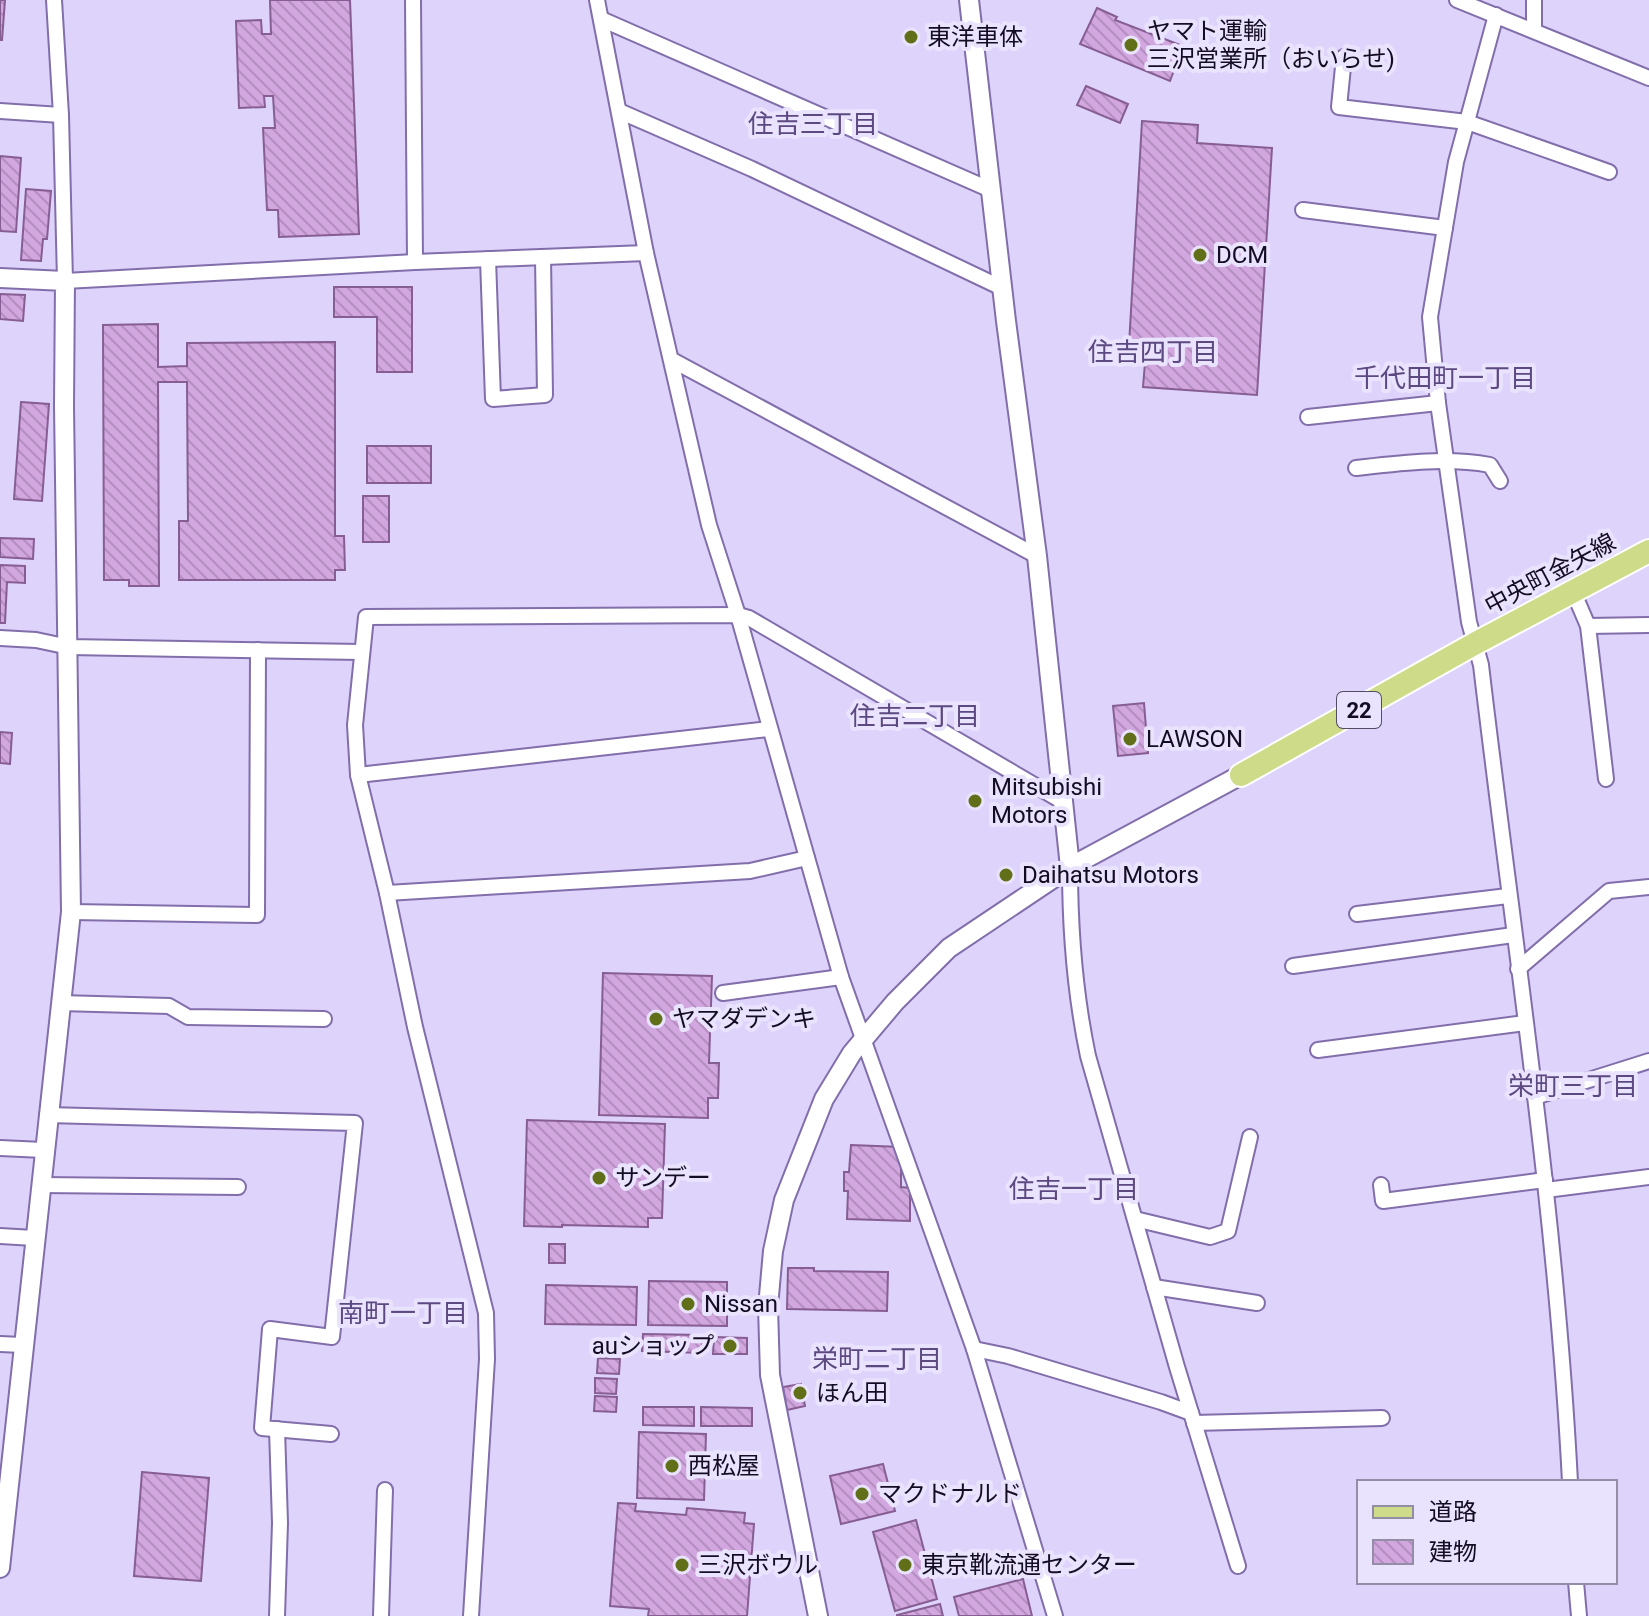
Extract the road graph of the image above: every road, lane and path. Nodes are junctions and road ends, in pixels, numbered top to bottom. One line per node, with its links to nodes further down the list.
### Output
1 (54, 0): 14 (street)
2 (413, 0): 23 (street)
3 (597, 0): 8 (street)
4 (969, 0): 17 (street)
5 (1457, 0): 7 (street)
6 (1534, 0): 9 (street)
7 (1496, 15): 9 (street); 15 (street)
8 (601, 19): 13 (street); 17 (street)
9 (1534, 30): 11 (street)
10 (1344, 57): 15 (street)
11 (1649, 78)
12 (0, 111): 14 (street)
13 (619, 111): 20 (street); 26 (street)
14 (61, 115): 25 (street)
15 (1467, 122): 16 (street); 19 (street)
16 (1609, 172)
17 (991, 190): 26 (street)
18 (1303, 210): 19 (street)
19 (1445, 228): 28 (street)
20 (646, 253): 21 (street); 27 (street)
21 (543, 257): 22 (street); 22 (street)
22 (488, 259): 23 (street)
23 (415, 262): 25 (street)
24 (0, 278): 25 (street)
25 (65, 281): 41 (street)
26 (1002, 288): 34 (street)
27 (672, 360): 34 (street); 36 (street)
28 (1438, 403): 29 (street); 30 (street)
29 (1308, 417)
30 (1448, 463): 31 (street); 32 (street); 40 (street)
31 (1356, 468)
32 (1500, 481)
33 (1649, 551): 35 (main road, 中央町金矢線 / 22)
34 (1037, 556): 48 (street)
35 (1573, 591): 38 (street); 40 (main road, 中央町金矢線 / 22)
36 (738, 615): 43 (street); 44 (street); 48 (street)
37 (1649, 625): 38 (street)
38 (1588, 626): 47 (street)
39 (0, 638): 41 (street)
40 (1476, 643): 46 (main road, 22); 53 (street)
41 (69, 647): 42 (street); 54 (street)
42 (258, 650): 43 (street); 54 (street)
43 (361, 652): 45 (street)
44 (769, 729): 45 (street); 49 (street)
45 (358, 775): 52 (street)
46 (1241, 775): 50 (street)
47 (1606, 779)
48 (1065, 803): 50 (street)
49 (807, 858): 52 (street); 59 (street)
50 (1070, 867): 64 (street); 77 (street)
51 (1649, 887): 58 (street)
52 (387, 893): 96 (street)
53 (1508, 896): 55 (street); 56 (street)
54 (71, 912): 61 (street)
55 (1357, 914)
56 (1513, 935): 57 (street); 58 (street)
57 (1293, 966)
58 (1518, 969): 63 (street)
59 (841, 977): 60 (street); 64 (street)
60 (723, 993)
61 (60, 1003): 62 (street); 68 (street)
62 (324, 1019)
63 (1525, 1023): 65 (street); 67 (street)
64 (864, 1040): 84 (street); 97 (street)
65 (1318, 1050)
66 (1649, 1061): 67 (street)
67 (1535, 1097): 75 (street)
68 (47, 1115): 71 (street); 87 (street)
69 (1250, 1137): 77 (street)
70 (0, 1148): 71 (street)
71 (43, 1150): 73 (street)
72 (1649, 1177): 75 (street)
73 (40, 1185): 76 (street); 79 (street)
74 (1381, 1185): 75 (street)
75 (1545, 1185): 89 (street)
76 (238, 1187)
77 (1135, 1219): 80 (street)
78 (0, 1236): 79 (street)
79 (34, 1238): 83 (street)
80 (1154, 1287): 81 (street); 85 (street)
81 (1257, 1303)
82 (0, 1344): 83 (street)
83 (22, 1345): 92 (street)
84 (974, 1349): 85 (street); 98 (street)
85 (1192, 1418): 86 (street); 91 (street)
86 (1382, 1418)
87 (277, 1429): 88 (street); 94 (street)
88 (331, 1434)
89 (1570, 1480)
90 (385, 1490): 95 (street)
91 (1238, 1566)
92 (0, 1568)
93 (1576, 1584): 99 (street)
94 (277, 1616)
95 (381, 1616)
96 (471, 1616)
97 (818, 1616)
98 (1055, 1616)
99 (1579, 1616)

